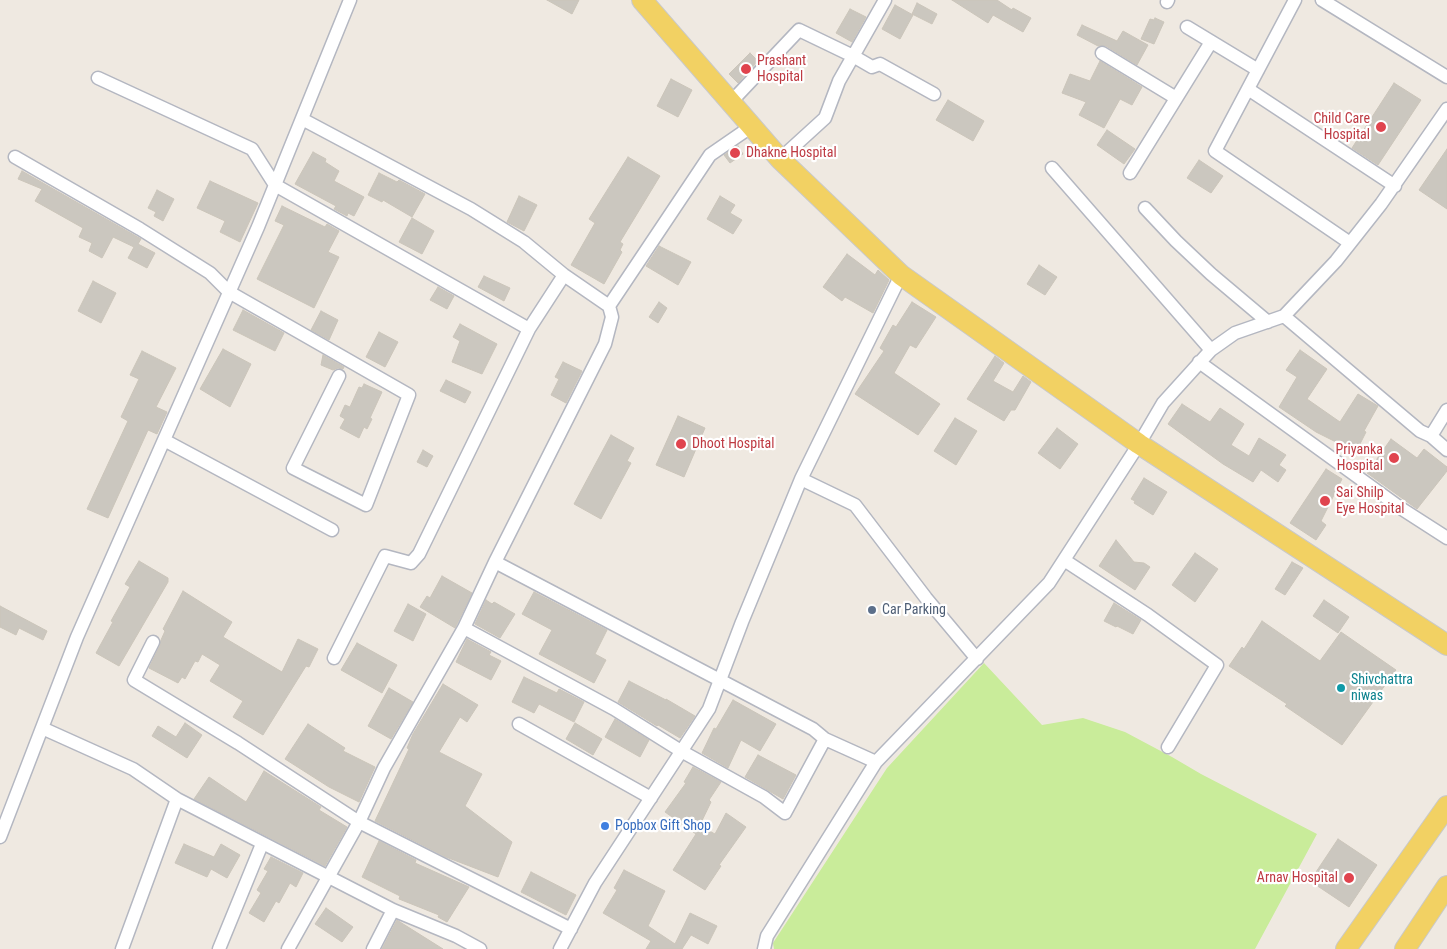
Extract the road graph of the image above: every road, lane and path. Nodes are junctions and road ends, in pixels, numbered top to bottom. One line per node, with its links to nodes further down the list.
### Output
1 (350, 0): 18 (street)
2 (885, 0): 9 (street)
3 (1295, 0): 10 (street)
4 (1322, 0): 11 (street)
5 (651, 4): 16 (main road)
6 (1187, 28): 7 (street)
7 (1211, 42): 10 (street); 15 (street)
8 (1102, 53): 15 (street)
9 (854, 56): 14 (street); 16 (street); 21 (street)
10 (1258, 70): 13 (street)
11 (1447, 77)
12 (98, 78): 24 (street)
13 (1248, 89): 25 (street); 27 (street)
14 (934, 94)
15 (1176, 98): 23 (street)
16 (731, 102): 19 (main road)
17 (1447, 109): 25 (street)
18 (302, 119): 24 (street); 28 (street)
19 (752, 126): 21 (main road); 31 (street)
20 (15, 157): 30 (street)
21 (780, 159): 29 (main road)
22 (1052, 168): 35 (street)
23 (1130, 173)
24 (275, 185): 30 (street); 34 (street)
25 (1394, 186): 27 (street)
26 (1145, 208): 33 (street)
27 (1350, 243): 32 (street)
28 (564, 275): 31 (street); 34 (street)
29 (901, 275): 41 (main road); 43 (street)
30 (229, 292): 37 (street); 40 (street)
31 (609, 306): 47 (street)
32 (1284, 316): 33 (street); 39 (street)
33 (1268, 322): 35 (street)
34 (529, 329): 51 (street)
35 (1211, 350): 36 (street)
36 (1199, 362): 41 (street); 45 (street)
37 (339, 376)
38 (1447, 410): 39 (street)
39 (1430, 436): 42 (street)
40 (164, 440): 44 (street); 55 (street)
41 (1139, 444): 46 (street); 50 (main road)
42 (1447, 450)
43 (801, 479): 52 (street); 53 (street)
44 (332, 530)
45 (1447, 538)
46 (1064, 560): 52 (street); 57 (street)
47 (495, 562): 48 (street); 53 (street)
48 (464, 628): 58 (street); 63 (street)
49 (153, 642): 63 (street)
50 (1447, 645)
51 (334, 658)
52 (977, 659): 59 (street)
53 (720, 680): 56 (street); 58 (street)
54 (519, 724): 60 (street)
55 (42, 728): 61 (street); 64 (street)
56 (825, 739): 58 (street); 59 (street)
57 (1168, 747)
58 (681, 751): 60 (street)
59 (876, 762): 76 (street)
60 (651, 798): 69 (street)
61 (177, 799): 65 (street); 70 (street)
62 (1447, 806): 77 (main road)
63 (359, 822): 66 (street); 69 (street)
64 (0, 837)
65 (262, 844): 66 (street); 71 (street)
66 (329, 876): 68 (street); 72 (street)
67 (1447, 886): 78 (main road)
68 (392, 910): 73 (street); 74 (street)
69 (571, 929): 75 (street)
70 (122, 949)
71 (219, 949)
72 (288, 949)
73 (373, 949)
74 (480, 949)
75 (560, 949)
76 (764, 949)
77 (1346, 949)
78 (1405, 949)

